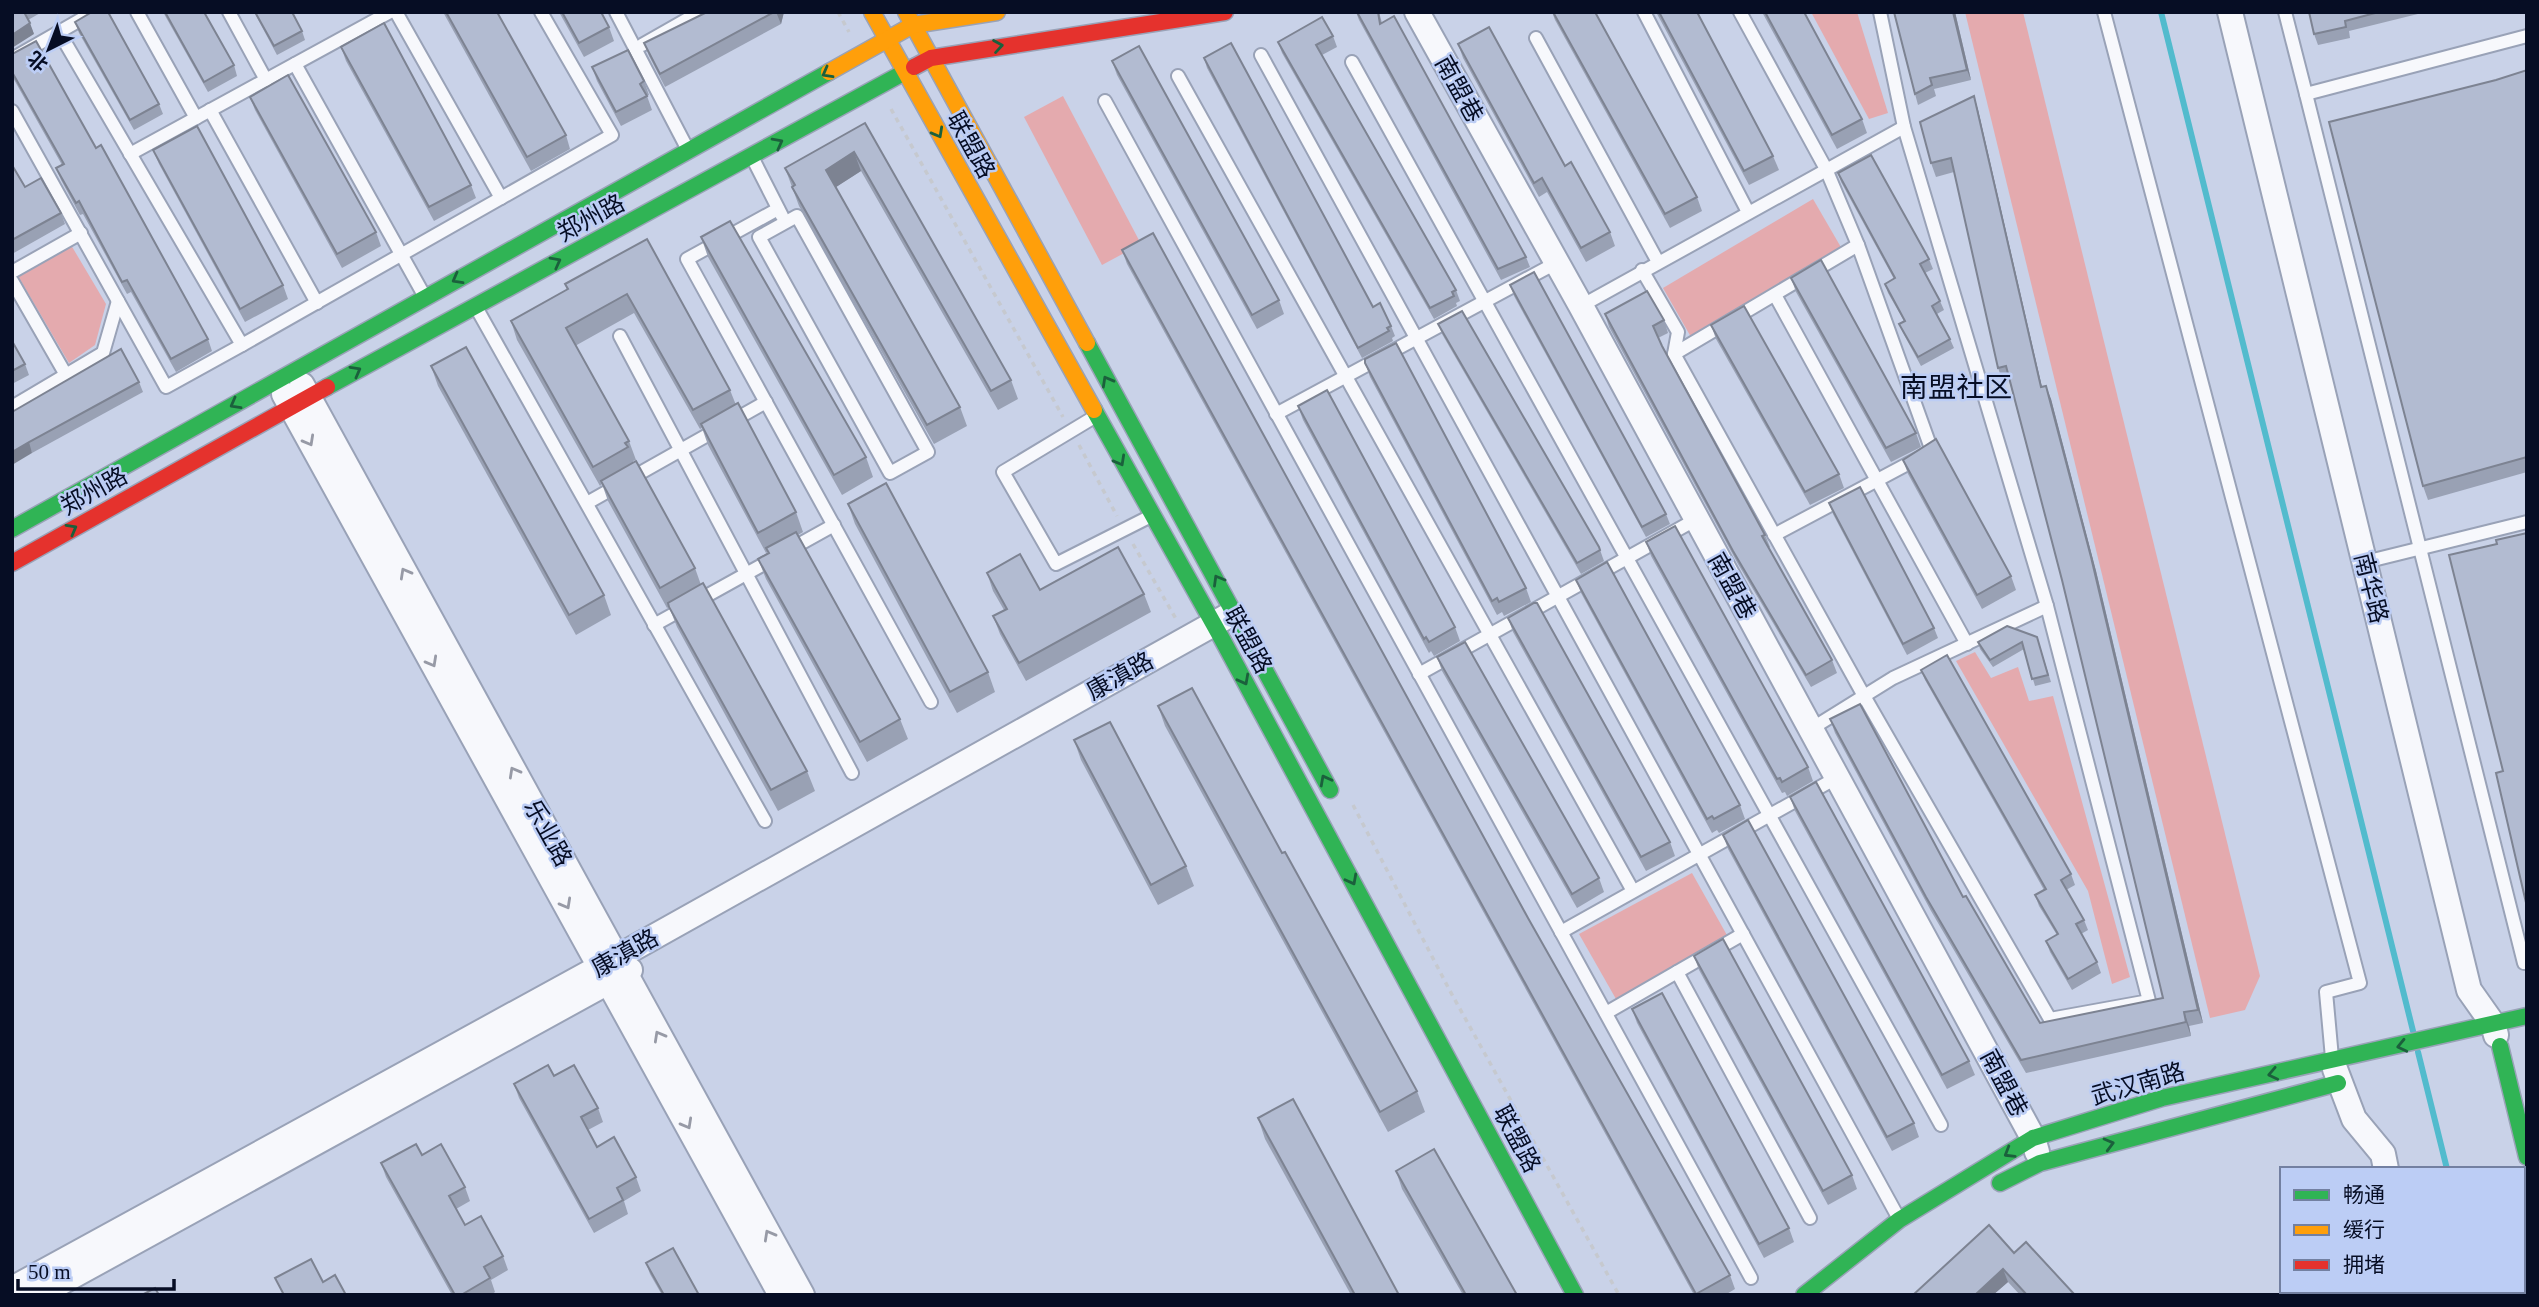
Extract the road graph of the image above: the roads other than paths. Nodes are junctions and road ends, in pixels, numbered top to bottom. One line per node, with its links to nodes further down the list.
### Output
1 (94, 12): 20 (lane)
2 (137, 12): 37 (lane)
3 (229, 12): 32 (lane)
4 (390, 12): 29 (lane)
5 (396, 12): 43 (lane)
6 (541, 12): 43 (lane)
7 (616, 12): 24 (lane)
8 (700, 12): 24 (lane)
9 (872, 12): 23 (main road, 联盟路)
10 (997, 12): 19 (main road, 郑州路)
11 (1226, 12): 26 (main road, 郑州路, one-way to 11)
12 (1417, 12): 51 (street, 南盟巷)
13 (1644, 12): 45 (lane)
14 (1740, 12): 42 (lane)
15 (1880, 12): 38 (lane)
16 (2104, 12): 114 (lane)
17 (2230, 12): 85 (street, 南华路)
18 (2285, 12): 33 (lane)
19 (910, 19): 23 (main road, 郑州路); 26 (main road, 联盟路)
20 (59, 32): 27 (lane); 40 (lane)
21 (2527, 36): 33 (lane)
22 (1536, 37): 50 (lane)
23 (886, 40): 30 (main road, 联盟路); 39 (main road, 郑州路, one-way to 39)
24 (635, 49): 39 (lane)
25 (1261, 55): 63 (lane)
26 (931, 58): 30 (main road, 郑州路); 90 (main road, 联盟路, one-way to 26)
27 (12, 59)
28 (1352, 62): 59 (lane)
29 (295, 64): 32 (lane); 49 (lane)
30 (905, 74): 41 (main road, 郑州路, one-way to 30); 73 (main road, 联盟路, one-way to 73)
31 (1178, 76): 68 (lane)
32 (266, 80): 35 (lane)
33 (2306, 94): 83 (lane)
34 (1104, 101): 72 (lane)
35 (210, 110): 37 (lane); 58 (lane)
36 (12, 111): 47 (lane)
37 (196, 118): 40 (lane)
38 (1904, 127): 42 (lane); 89 (lane)
39 (689, 151): 56 (main road, 郑州路, one-way to 56)
40 (130, 154): 64 (lane)
41 (752, 157): 44 (lane); 60 (main road, 郑州路, one-way to 41)
42 (1826, 169): 45 (lane); 48 (lane)
43 (501, 198): 49 (lane)
44 (778, 209): 46 (lane); 70 (lane)
45 (1748, 212): 50 (lane)
46 (785, 222): 46 (lane)
47 (81, 233): 53 (lane); 57 (lane)
48 (1858, 245): 55 (lane); 75 (lane)
49 (403, 254): 56 (lane); 58 (lane)
50 (1658, 262): 52 (lane)
51 (1556, 263): 59 (lane); 61 (street, 南盟巷)
52 (1642, 270): 61 (lane); 65 (lane)
53 (12, 272)
54 (12, 281): 66 (lane)
55 (1774, 295): 65 (lane); 75 (lane)
56 (425, 297): 67 (main road, 郑州路)
57 (118, 301): 64 (lane); 66 (lane)
58 (317, 303): 64 (lane)
59 (1486, 303): 63 (lane); 84 (lane)
60 (475, 306): 69 (main road, 郑州路, one-way to 60); 76 (lane)
61 (1581, 306): 78 (street, 南盟巷)
62 (620, 336): 74 (lane)
63 (1417, 339): 68 (lane); 88 (lane)
64 (242, 345)
65 (1674, 354): 82 (lane)
66 (66, 375): 71 (lane)
67 (286, 376): 69 (street, 乐业路); 81 (main road, 郑州路, one-way to 81)
68 (1346, 377): 72 (lane); 93 (lane)
69 (299, 402): 86 (main road, 郑州路, one-way to 69); 109 (street, 乐业路)
70 (766, 402): 74 (lane); 80 (lane)
71 (12, 407)
72 (1276, 414): 95 (lane)
73 (1096, 416): 77 (main road, 联盟路, one-way to 77); 77 (lane)
74 (680, 450): 76 (lane); 87 (lane)
75 (1877, 480): 82 (lane); 94 (lane)
76 (587, 503): 91 (lane)
77 (1151, 516): 92 (main road, 联盟路)
78 (1695, 520): 84 (lane); 98 (street, 南盟巷)
79 (2527, 522): 83 (lane)
80 (834, 525): 87 (lane); 97 (lane)
81 (12, 529)
82 (1774, 534): 96 (lane)
83 (2420, 549): 85 (lane); 108 (lane)
84 (1626, 557): 88 (lane); 102 (lane)
85 (2365, 562): 113 (street, 南华路)
86 (12, 563)
87 (746, 574): 91 (lane); 99 (lane)
88 (1558, 596): 93 (lane); 104 (lane)
89 (2047, 606): 94 (lane); 96 (lane)
90 (1240, 619): 92 (street, 康滇路); 101 (main road, 联盟路, one-way to 90)
91 (654, 625): 103 (lane)
92 (1217, 632): 109 (street, 康滇路); 128 (main road, 联盟路, one-way to 128)
93 (1490, 635): 95 (lane); 105 (lane)
94 (1967, 644): 96 (lane)
95 (1419, 674): 106 (lane)
96 (1864, 696): 98 (lane)
97 (932, 702)
98 (1811, 729): 100 (street, 南盟巷)
99 (852, 773)
100 (1838, 777): 102 (lane); 116 (street, 南盟巷)
101 (1336, 801)
102 (1769, 814): 104 (lane); 115 (lane)
103 (765, 821)
104 (1699, 854): 105 (lane); 107 (lane)
105 (1633, 891): 106 (lane)
106 (1561, 932): 111 (lane)
107 (1743, 934): 110 (lane); 122 (lane)
108 (2524, 963)
109 (612, 970): 124 (street, 康滇路); 125 (street, 康滇路); 126 (street, 乐业路, one-way to 126); 127 (street, 乐业路, one-way to 109)
110 (1677, 972): 111 (lane); 121 (lane)
111 (1606, 1013): 123 (lane)
112 (2527, 1016): 113 (main road, 武汉南路)
113 (2496, 1041): 114 (main road, 武汉南路, one-way to 114); 117 (main road, 南华路)
114 (2344, 1072): 116 (main road, 武汉南路, one-way to 116); 118 (main road, 武汉南路, one-way to 114); 119 (street)
115 (1941, 1125)
116 (2033, 1138): 118 (street, 南盟巷); 122 (main road, 武汉南路, one-way to 122)
117 (2527, 1157)
118 (2040, 1163): 120 (main road, 武汉南路)
119 (2386, 1167)
120 (1984, 1193)
121 (1810, 1218)
122 (1899, 1220): 129 (main road, 武汉南路)
123 (1751, 1278)
124 (12, 1289)
125 (38, 1295)
126 (781, 1295)
127 (802, 1295)
128 (1575, 1295)
129 (1804, 1295)

